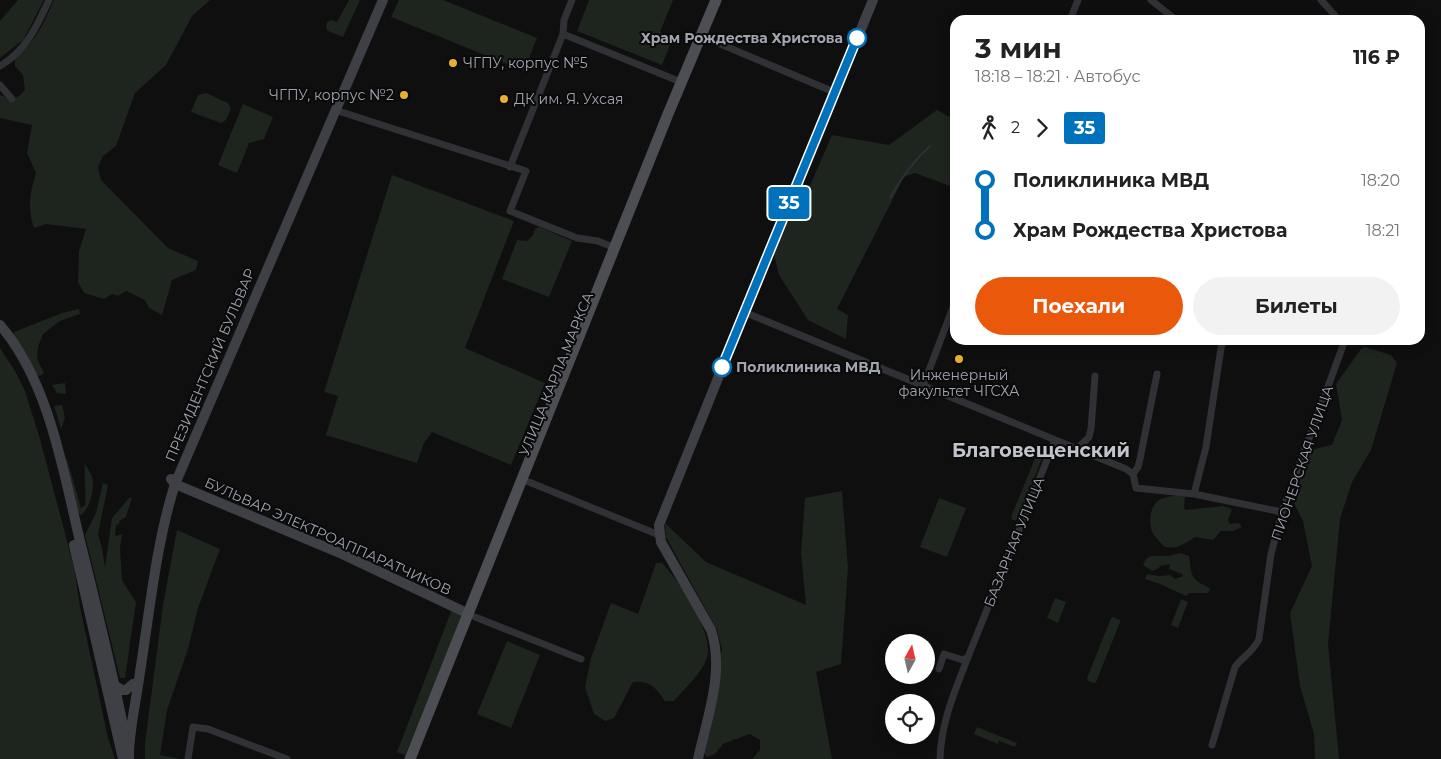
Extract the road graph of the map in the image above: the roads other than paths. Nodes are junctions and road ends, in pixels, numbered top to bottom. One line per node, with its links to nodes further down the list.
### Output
1 (49, 0): 17 (street)
2 (376, 0): 16 (main road, ПРЕЗИДЕНТСКИЙ БУЛЬВАР)
3 (383, 0): 16 (main road, ПРЕЗИДЕНТСКИЙ БУЛЬВАР)
4 (572, 0): 14 (street)
5 (716, 0): 18 (main road, УЛИЦА КАРЛА МАРКСА)
6 (722, 0): 15 (main road, УЛИЦА КАРЛА МАРКСА)
7 (873, 0): 20 (main road)
8 (1078, 0): 11 (street)
9 (1151, 0): 12 (street)
10 (1321, 0): 13 (street)
11 (1072, 15)
12 (1170, 15)
13 (1334, 15)
14 (562, 34): 18 (street); 23 (street)
15 (706, 38): 20 (street); 24 (main road, УЛИЦА КАРЛА МАРКСА)
16 (358, 46): 22 (main road, ПРЕЗИДЕНТСКИЙ БУЛЬВАР)
17 (0, 66)
18 (682, 82): 24 (main road, УЛИЦА КАРЛА МАРКСА)
19 (0, 85): 21 (street)
20 (834, 92): 25 (main road)
21 (12, 99)
22 (332, 109): 23 (street); 37 (main road, ПРЕЗИДЕНТСКИЙ БУЛЬВАР)
23 (510, 167): 24 (street)
24 (618, 249): 38 (main road, УЛИЦА КАРЛА МАРКСА)
25 (744, 312): 33 (street); 41 (main road)
26 (950, 315): 33 (street)
27 (0, 326): 47 (main road)
28 (0, 336): 47 (main road)
29 (1222, 345): 39 (street)
30 (1343, 345): 40 (street, ПИОНЕРСКАЯ УЛИЦА)
31 (1157, 374): 36 (street)
32 (1095, 376): 35 (street)
33 (922, 386): 34 (street)
34 (1055, 440): 35 (street); 43 (street, БАЗАРНАЯ УЛИЦА)
35 (1077, 449): 36 (street)
36 (1133, 474): 39 (street)
37 (174, 480): 42 (main road, БУЛЬВАР ЭЛЕКТРОАППАРАТЧИКОВ); 46 (main road, ПРЕЗИДЕНТСКИЙ БУЛЬВАР)
38 (526, 481): 41 (street); 42 (main road, УЛИЦА КАРЛА МАРКСА)
39 (1194, 494): 40 (street)
40 (1282, 512): 50 (street, ПИОНЕРСКАЯ УЛИЦА)
41 (659, 535): 56 (main road)
42 (472, 613): 44 (street); 54 (main road, УЛИЦА КАРЛА МАРКСА); 55 (main road, УЛИЦА КАРЛА МАРКСА)
43 (968, 657): 45 (street); 57 (street, БАЗАРНАЯ УЛИЦА)
44 (581, 659)
45 (939, 669)
46 (136, 685): 47 (main road); 48 (main road); 51 (main road, ПРЕЗИДЕНТСКИЙ БУЛЬВАР)
47 (112, 689): 48 (main road); 49 (main road); 51 (main road)
48 (131, 696): 49 (main road)
49 (126, 738): 51 (main road)
50 (1212, 746)
51 (126, 758)
52 (188, 759): 53 (street)
53 (287, 759)
54 (410, 759)
55 (417, 759)
56 (698, 759)
57 (940, 759)

